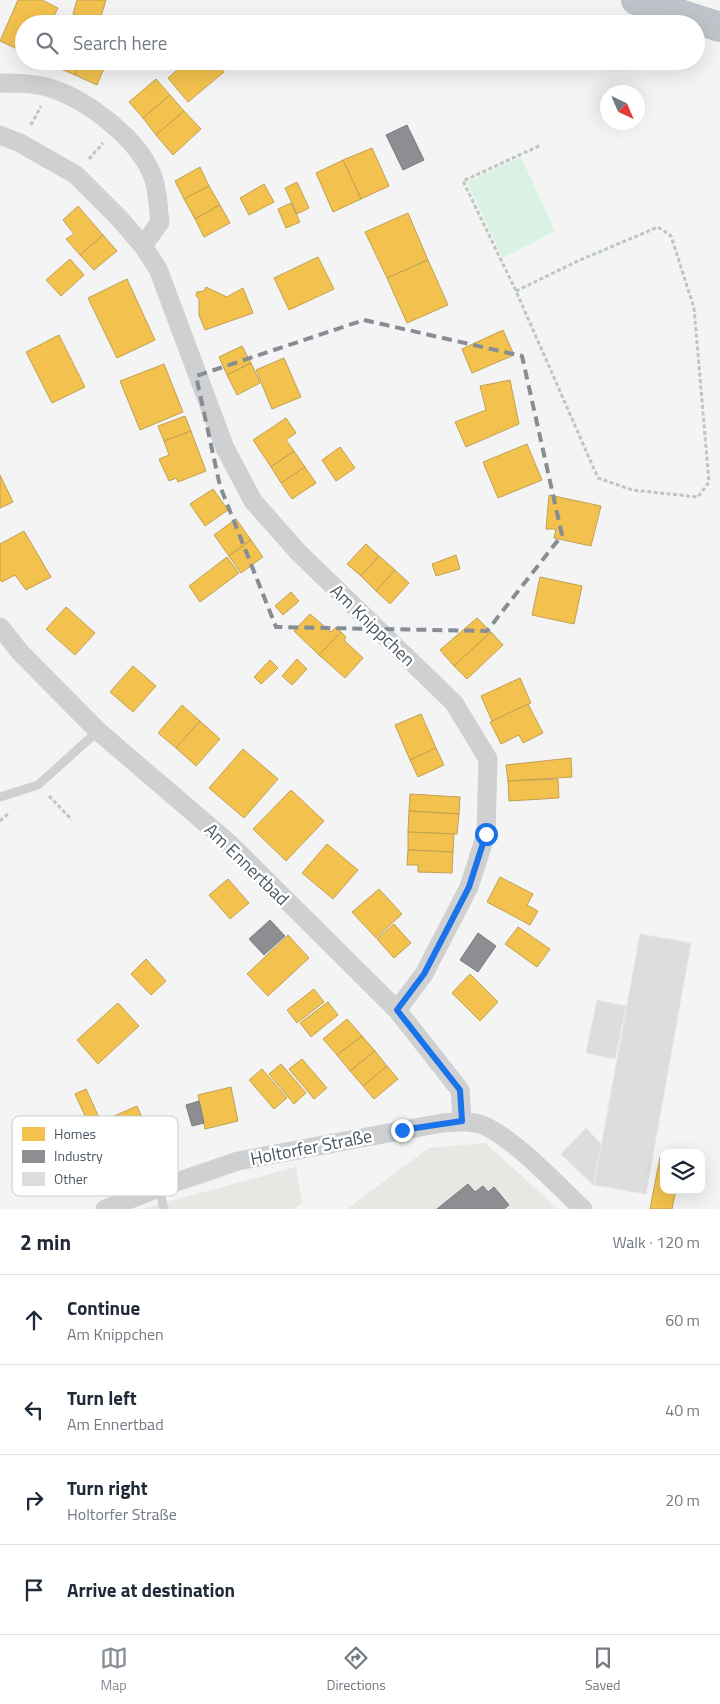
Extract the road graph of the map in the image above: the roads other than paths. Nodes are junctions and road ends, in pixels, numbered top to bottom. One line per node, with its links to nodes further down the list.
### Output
1 (636, 0): 2 (highway)
2 (683, 15)
3 (705, 22): 4 (highway)
4 (720, 27)
5 (0, 83): 7 (street)
6 (0, 135): 7 (street, Am Knippchen)
7 (143, 246): 11 (street, Am Knippchen)
8 (0, 627): 9 (street, Am Ennertbad)
9 (98, 731): 10 (lane); 11 (street, Am Ennertbad)
10 (0, 796)
11 (397, 1010): 12 (street, Am Ennertbad)
12 (462, 1121): 13 (street, Holtorfer Straße); 18 (street, Holtorfer Straße)
13 (178, 1182)
14 (138, 1196): 16 (street, Holtorfer Straße)
15 (161, 1196): 17 (lane)
16 (105, 1209)
17 (164, 1209)
18 (583, 1209)

